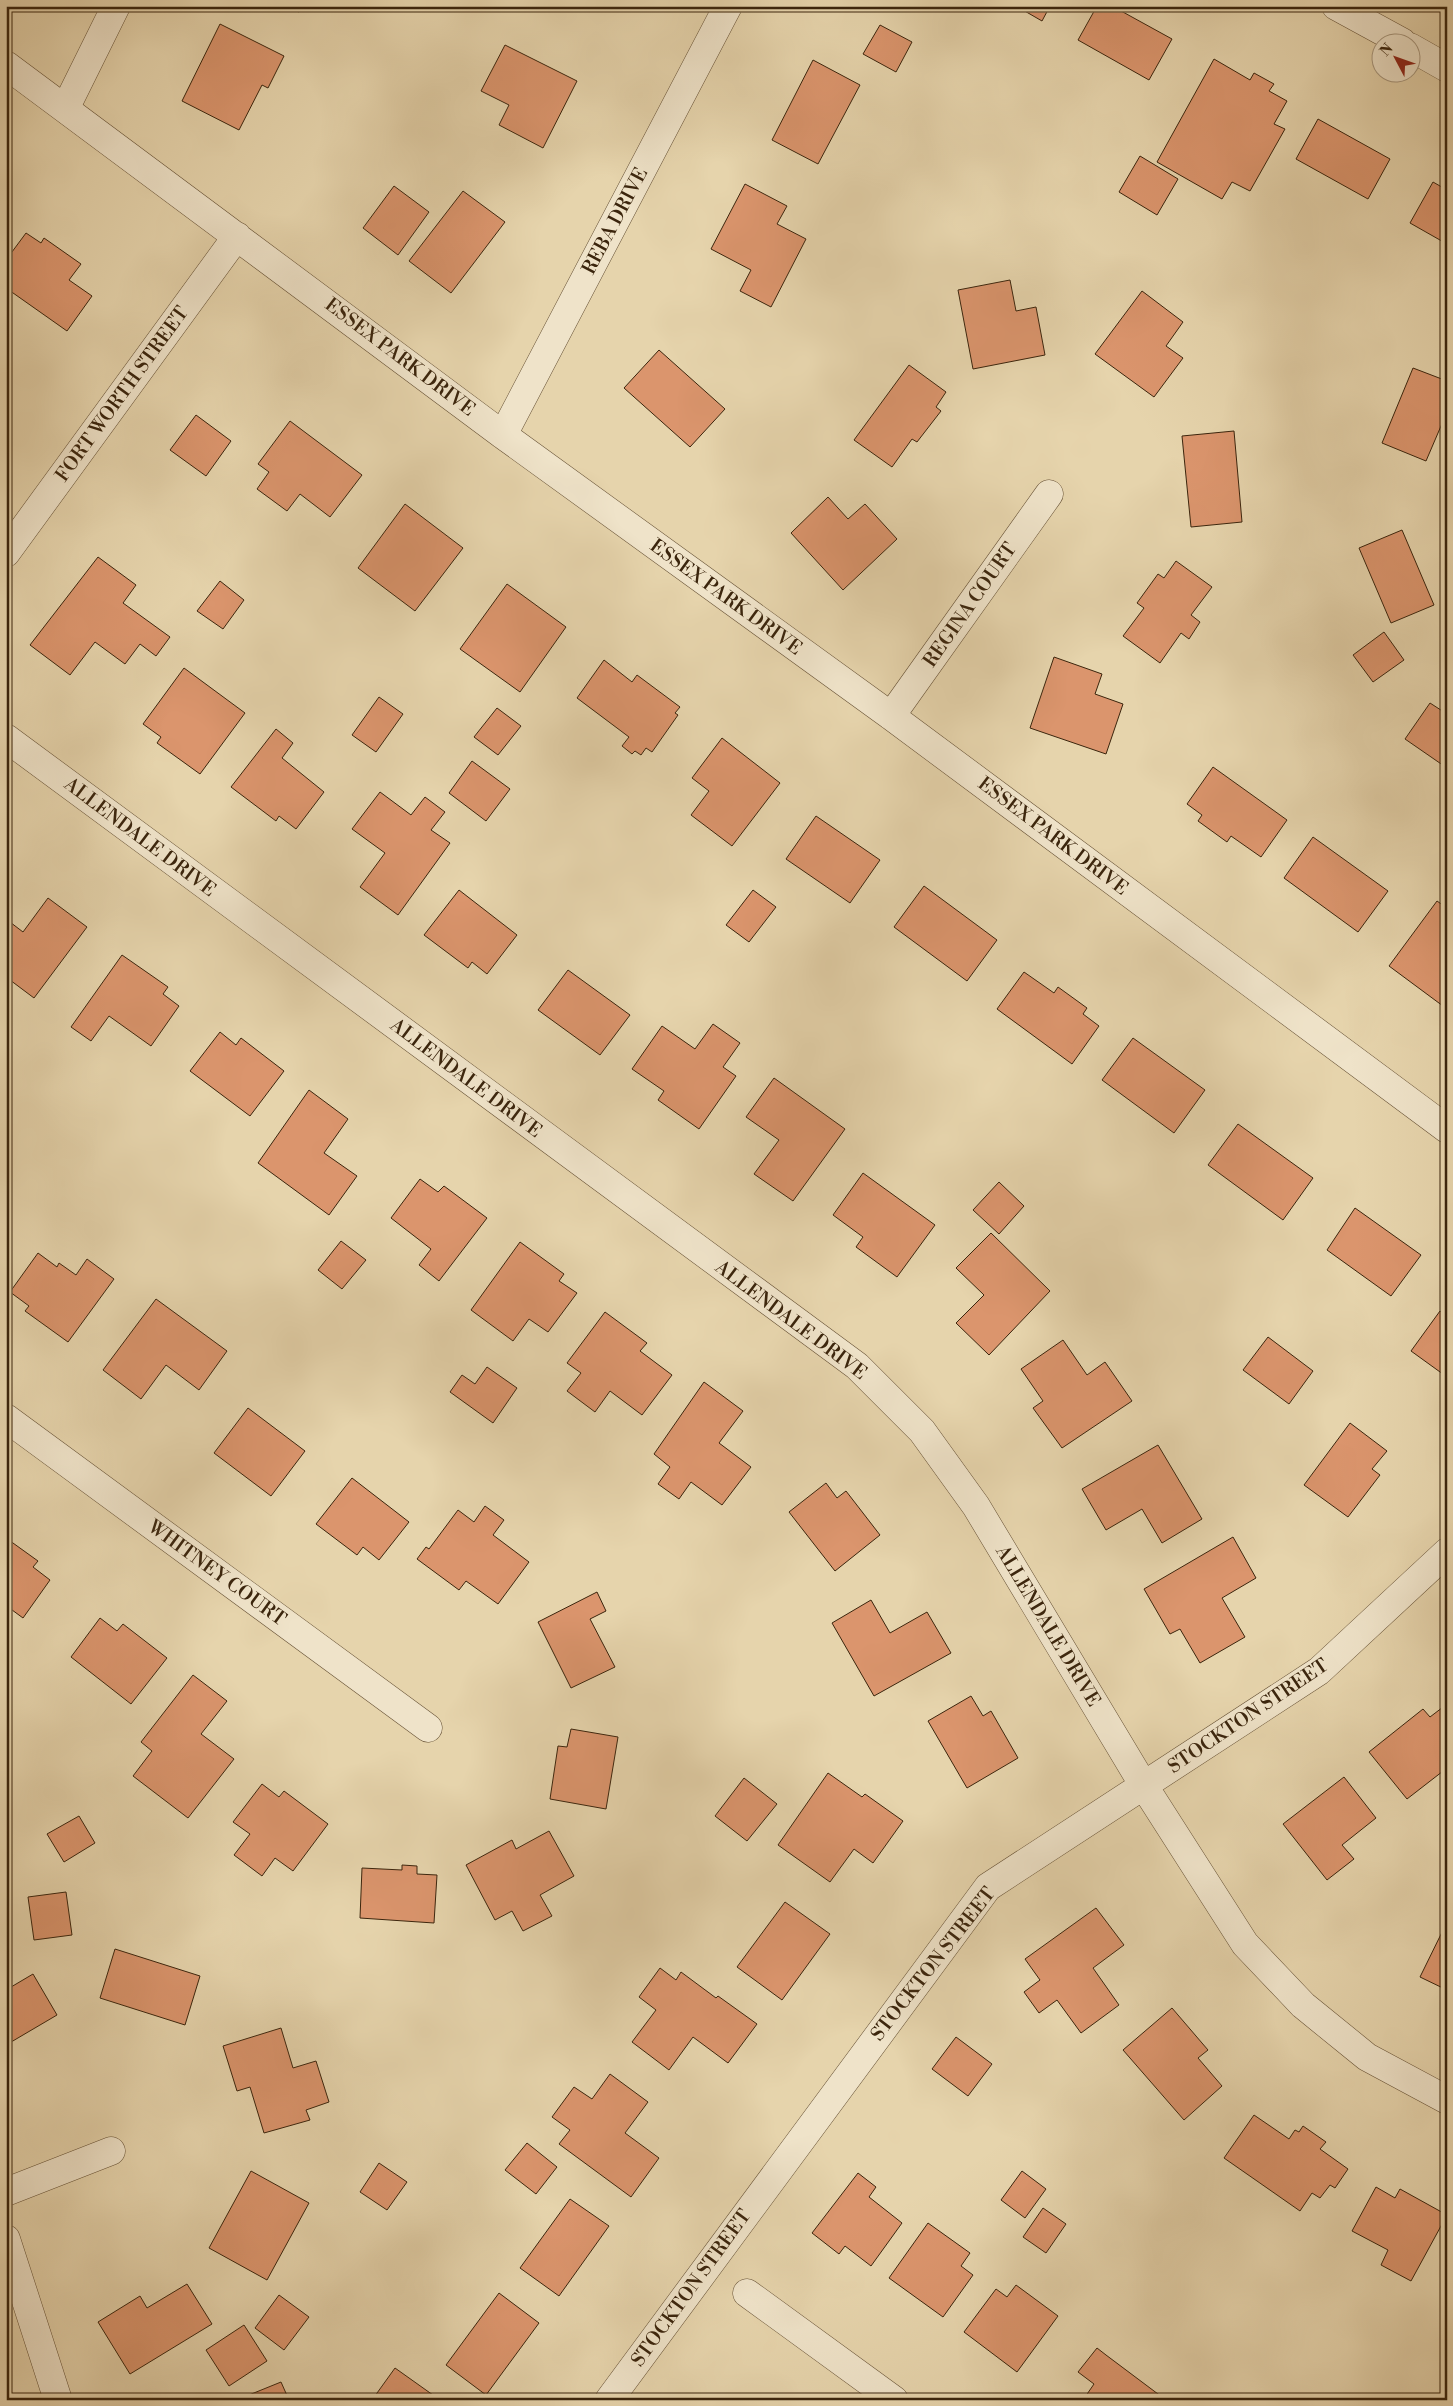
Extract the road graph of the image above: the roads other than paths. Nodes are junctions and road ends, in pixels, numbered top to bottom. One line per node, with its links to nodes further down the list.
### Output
1 (116, 6): 8 (street)
2 (728, 6): 10 (street, REBA DRIVE)
3 (1336, 6): 4 (street)
4 (1384, 32)
5 (1420, 53): 7 (street)
6 (6, 65): 8 (street, ESSEX PARK DRIVE)
7 (1447, 68)
8 (66, 107): 9 (street, ESSEX PARK DRIVE)
9 (237, 236): 10 (street, ESSEX PARK DRIVE); 12 (street, FORT WORTH STREET)
10 (503, 435): 13 (street, ESSEX PARK DRIVE)
11 (1049, 494): 13 (street, REGINA COURT)
12 (6, 553)
13 (890, 716): 15 (street, ESSEX PARK DRIVE)
14 (6, 738): 19 (street, ALLENDALE DRIVE)
15 (1447, 1129)
16 (6, 1418): 18 (street, WHITNEY COURT)
17 (1447, 1552): 19 (street, STOCKTON STREET)
18 (428, 1728)
19 (1144, 1786): 20 (street, ALLENDALE DRIVE); 26 (street, STOCKTON STREET)
20 (1447, 2100)
21 (111, 2151): 22 (street)
22 (6, 2192)
23 (6, 2240): 25 (street)
24 (747, 2292): 27 (street)
25 (58, 2400)
26 (609, 2400)
27 (894, 2400)

